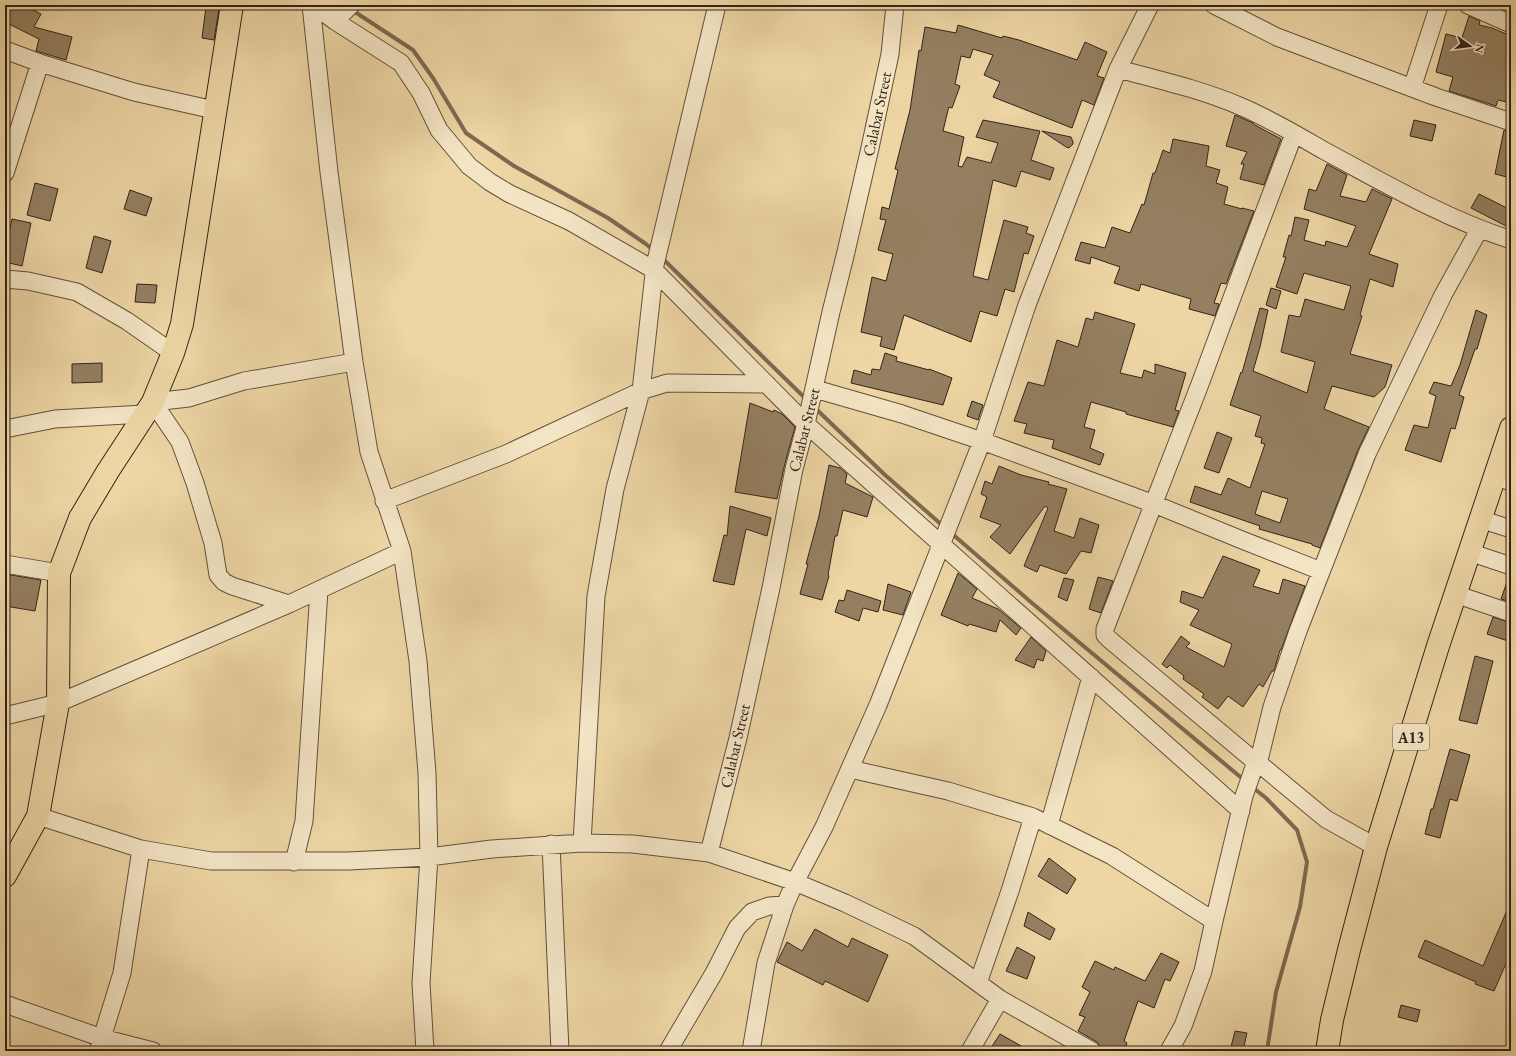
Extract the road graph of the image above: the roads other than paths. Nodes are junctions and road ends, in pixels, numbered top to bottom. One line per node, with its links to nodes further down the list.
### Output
1 (232, 5): 15 (main road)
2 (312, 5): 9 (street); 24 (street)
3 (717, 5): 21 (street)
4 (895, 5): 26 (street, Calabar Street)
5 (1150, 5): 13 (street)
6 (1214, 5): 14 (street)
7 (1439, 5): 14 (street)
8 (1468, 5): 10 (street)
9 (342, 13): 21 (street)
10 (1511, 24)
11 (5, 50): 12 (street)
12 (40, 63): 15 (street); 18 (street)
13 (1118, 69): 17 (street); 32 (street)
14 (1412, 88): 16 (street)
15 (214, 110): 23 (main road)
16 (1511, 122)
17 (1294, 134): 19 (street); 35 (street)
18 (5, 173)
19 (1479, 230): 20 (street); 43 (street)
20 (1511, 240)
21 (654, 267): 25 (street); 27 (street)
22 (5, 279): 23 (street)
23 (173, 352): 28 (main road)
24 (354, 362): 28 (street); 34 (street)
25 (767, 384): 27 (street); 29 (street)
26 (814, 389): 29 (street, Calabar Street); 32 (street)
27 (642, 391): 34 (street); 58 (street)
28 (148, 408): 30 (street); 44 (main road); 47 (street)
29 (807, 420): 38 (street); 62 (street, Calabar Street)
30 (5, 429)
31 (1510, 437): 33 (main road, A13)
32 (982, 441): 35 (street); 38 (street)
33 (1503, 479): 36 (main road, A13)
34 (384, 501): 39 (street)
35 (1154, 504): 43 (street); 52 (street)
36 (1480, 519): 37 (street); 40 (main road, A13)
37 (1511, 529)
38 (943, 541): 49 (street); 53 (street)
39 (402, 551): 45 (street); 63 (street)
40 (1469, 552): 42 (street); 46 (main road, A13)
41 (5, 564): 44 (street)
42 (1511, 566)
43 (1321, 571): 52 (street)
44 (59, 573): 50 (main road)
45 (319, 590): 47 (street); 64 (street)
46 (1455, 594): 48 (street); 60 (main road, A13)
47 (289, 604): 50 (street)
48 (1511, 612)
49 (1091, 677): 54 (street); 57 (street)
50 (58, 703): 51 (street); 55 (main road)
51 (5, 716)
52 (1258, 764): 54 (street); 60 (street)
53 (850, 769): 56 (street); 66 (street)
54 (1245, 796): 68 (street)
55 (38, 816): 61 (street); 65 (main road)
56 (1032, 817): 57 (street); 69 (street)
57 (1049, 825): 68 (street)
58 (582, 843): 59 (street); 62 (street)
59 (551, 844): 63 (street); 75 (street)
60 (1376, 846): 81 (main road, A13)
61 (141, 849): 64 (street); 72 (street)
62 (709, 853): 66 (street)
63 (429, 857): 64 (street); 74 (street)
64 (294, 862)
65 (5, 876)
66 (795, 882): 67 (street); 69 (street)
67 (786, 905): 76 (street); 77 (street)
68 (1214, 921): 80 (street)
69 (978, 983): 70 (street)
70 (1000, 999): 78 (street); 79 (street)
71 (5, 1004): 72 (street)
72 (100, 1044): 73 (street)
73 (154, 1051)
74 (425, 1051)
75 (560, 1051)
76 (668, 1051)
77 (751, 1051)
78 (970, 1051)
79 (1092, 1051)
80 (1169, 1051)
81 (1327, 1051)

